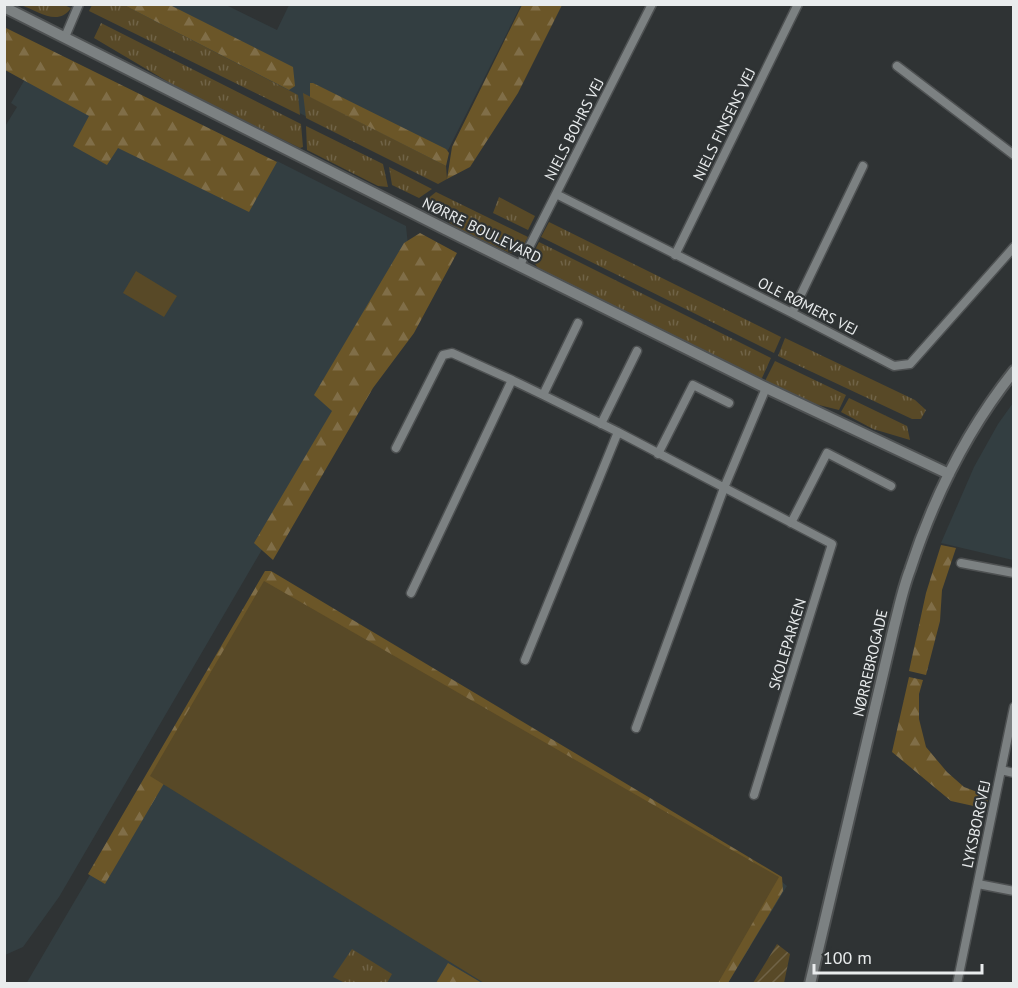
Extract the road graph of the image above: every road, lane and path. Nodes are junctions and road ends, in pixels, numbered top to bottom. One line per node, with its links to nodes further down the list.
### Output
1 (79, 4): 5 (street)
2 (651, 4): 9 (street, NIELS BOHRS VEJ)
3 (798, 4): 11 (street, NIELS FINSENS VEJ)
4 (4, 7): 5 (street, NØRRE BOULEVARD)
5 (65, 37): 12 (street, NØRRE BOULEVARD)
6 (897, 66): 7 (street)
7 (1014, 155)
8 (863, 166): 13 (street)
9 (556, 194): 11 (street, OLE RØMERS VEJ); 12 (street, NIELS BOHRS VEJ)
10 (1014, 247): 13 (street, OLE RØMERS VEJ)
11 (675, 255): 13 (street, OLE RØMERS VEJ)
12 (520, 266): 18 (street, NØRRE BOULEVARD)
13 (792, 313)
14 (578, 323): 19 (street)
15 (637, 351): 21 (street)
16 (1014, 371): 25 (street, NØRREBROGADE)
17 (512, 380): 19 (street, SKOLEPARKEN); 23 (street, SKOLEPARKEN); 31 (street)
18 (766, 388): 25 (street, NØRRE BOULEVARD); 27 (street)
19 (543, 395): 21 (street, SKOLEPARKEN)
20 (729, 403): 24 (street)
21 (601, 424): 22 (street, SKOLEPARKEN)
22 (618, 432): 24 (street, SKOLEPARKEN); 32 (street)
23 (396, 448)
24 (658, 454): 27 (street, SKOLEPARKEN)
25 (950, 474): 40 (street, NØRREBROGADE)
26 (891, 486): 28 (street)
27 (724, 488): 28 (street, SKOLEPARKEN); 34 (street)
28 (791, 523): 37 (street, SKOLEPARKEN)
29 (961, 563): 30 (street)
30 (1014, 573)
31 (411, 593)
32 (525, 660)
33 (1014, 707): 35 (street, LYKSBORGVEJ)
34 (636, 728)
35 (1001, 770): 36 (street); 38 (street, LYKSBORGVEJ)
36 (1014, 773)
37 (754, 795)
38 (978, 884): 39 (street, LYKSBORGVEJ); 41 (street, LYKSBORGVEJ)
39 (1014, 891)
40 (810, 984)
41 (957, 984)

